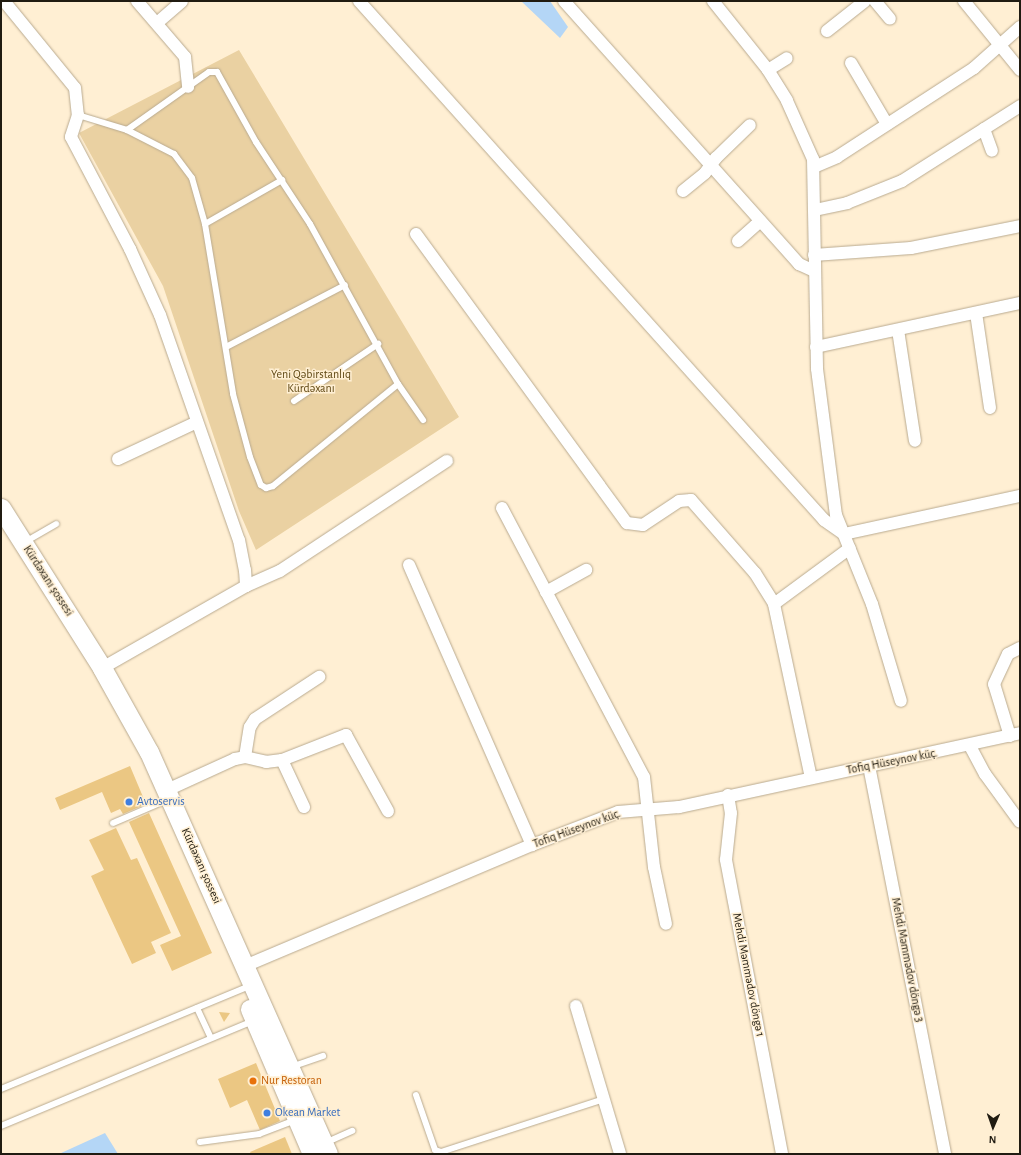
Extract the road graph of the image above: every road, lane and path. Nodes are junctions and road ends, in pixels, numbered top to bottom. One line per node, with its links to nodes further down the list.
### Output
1 (4, 1): 21 (street)
2 (137, 1): 11 (street)
3 (182, 1): 11 (street)
4 (359, 1): 59 (street)
5 (564, 1): 27 (street)
6 (713, 1): 17 (street)
7 (865, 1): 13 (street)
8 (875, 1): 10 (street)
9 (964, 1): 14 (street)
10 (890, 19)
11 (157, 23): 19 (street)
12 (1020, 27): 14 (street)
13 (827, 31)
14 (1000, 46): 18 (street); 22 (street)
15 (787, 58): 17 (street)
16 (851, 62): 22 (street)
17 (768, 70): 28 (street)
18 (1020, 70)
19 (188, 87): 25 (lane); 29 (lane)
20 (1020, 106): 24 (street)
21 (78, 115): 25 (lane); 50 (street)
22 (887, 124): 28 (street)
23 (750, 125): 27 (street)
24 (984, 129): 26 (street); 31 (street)
25 (127, 130): 33 (lane)
26 (992, 151)
27 (710, 166): 30 (street); 32 (street)
28 (814, 167): 31 (street)
29 (282, 180): 33 (lane); 39 (lane)
30 (683, 191)
31 (815, 210): 37 (street)
32 (760, 221): 36 (street); 38 (street)
33 (205, 224): 44 (lane)
34 (1020, 226): 37 (street)
35 (416, 234): 66 (street)
36 (738, 240)
37 (814, 255): 38 (street)
38 (814, 271): 45 (street)
39 (345, 285): 43 (lane); 44 (lane)
40 (1020, 303): 41 (street)
41 (976, 313): 42 (street); 48 (street)
42 (898, 330): 45 (street); 51 (street)
43 (378, 344): 46 (lane); 47 (lane)
44 (226, 347): 46 (lane)
45 (816, 347): 59 (street)
46 (398, 384): 49 (lane)
47 (294, 401)
48 (990, 408)
49 (423, 420)
50 (197, 422): 52 (street); 64 (street)
51 (915, 441)
52 (118, 459)
53 (447, 461): 64 (street)
54 (1020, 496): 59 (street)
55 (1, 508): 60 (main road, Kürdəxanı şossesi)
56 (502, 508): 65 (street)
57 (56, 524): 60 (lane)
58 (1, 531): 78 (main road, Kürdəxanı şossesi)
59 (844, 534): 61 (street)
60 (23, 543): 68 (main road, Kürdəxanı şossesi)
61 (850, 548): 66 (street); 70 (street)
62 (409, 565): 84 (street)
63 (586, 570): 65 (street)
64 (246, 586): 68 (street)
65 (546, 592): 80 (street)
66 (774, 604): 76 (street)
67 (1020, 648): 71 (street)
68 (102, 668): 78 (main road, Kürdəxanı şossesi)
69 (319, 676): 73 (street)
70 (901, 701)
71 (1015, 734): 72 (street, Tofiq Hüseynov küç.)
72 (970, 746): 75 (street, Tofiq Hüseynov küç.); 82 (street)
73 (245, 757): 74 (street); 78 (street)
74 (282, 760): 79 (street); 81 (street)
75 (869, 766): 76 (street, Tofiq Hüseynov küç.); 104 (street, Mehdi Məmmədov döngə 3)
76 (811, 778): 77 (street, Tofiq Hüseynov küç.)
77 (728, 795): 80 (street, Tofiq Hüseynov küç.); 103 (street, Mehdi Məmmədov döngə 1)
78 (163, 796): 83 (lane); 86 (main road, Kürdəxanı şossesi); 87 (main road, Kürdəxanı şossesi)
79 (304, 807)
80 (648, 810): 84 (street, Tofiq Hüseynov küç.); 85 (street)
81 (388, 812)
82 (1020, 822)
83 (113, 823)
84 (532, 845): 86 (street, Tofiq Hüseynov küç.)
85 (666, 924)
86 (245, 966): 87 (main road, Kürdəxanı şossesi)
87 (247, 987): 89 (lane); 90 (main road, Kürdəxanı şossesi)
88 (576, 1006): 96 (street)
89 (197, 1008): 91 (lane); 94 (lane)
90 (261, 1018): 91 (lane); 93 (main road, Kürdəxanı şossesi); 97 (main road, Kürdəxanı şossesi)
91 (211, 1038): 98 (lane)
92 (323, 1056): 93 (lane)
93 (290, 1067): 101 (main road, Kürdəxanı şossesi)
94 (1, 1089)
95 (416, 1095): 96 (lane)
96 (604, 1099): 102 (street)
97 (297, 1119): 100 (lane); 101 (main road, Kürdəxanı şossesi)
98 (1, 1126)
99 (352, 1131): 101 (lane)
100 (200, 1142)
101 (321, 1150)
102 (620, 1154)
103 (782, 1154)
104 (945, 1154)

